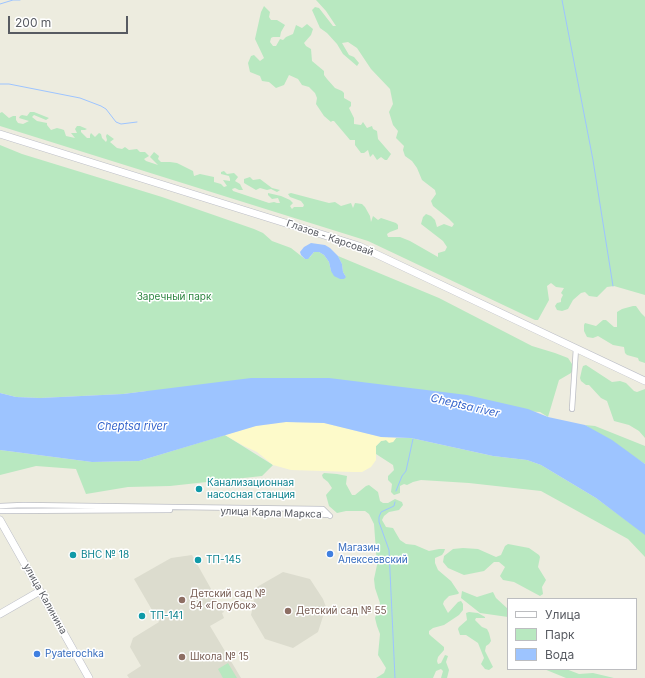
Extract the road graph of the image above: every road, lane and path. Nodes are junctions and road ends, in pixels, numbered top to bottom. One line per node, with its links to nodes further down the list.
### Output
1 (0, 134): 2 (main road, Глазов - Карсовай)
2 (576, 348): 3 (main road, Глазов - Карсовай); 4 (street)
3 (645, 381)
4 (572, 409)
5 (0, 506): 6 (street, улица Карла Маркса)
6 (10, 510): 7 (street, улица Карла Маркса); 8 (street)
7 (0, 511)
8 (1, 520): 9 (main road, улица Калинина)
9 (40, 591): 10 (main road); 11 (main road, улица Калинина)
10 (0, 614)
11 (89, 678)

